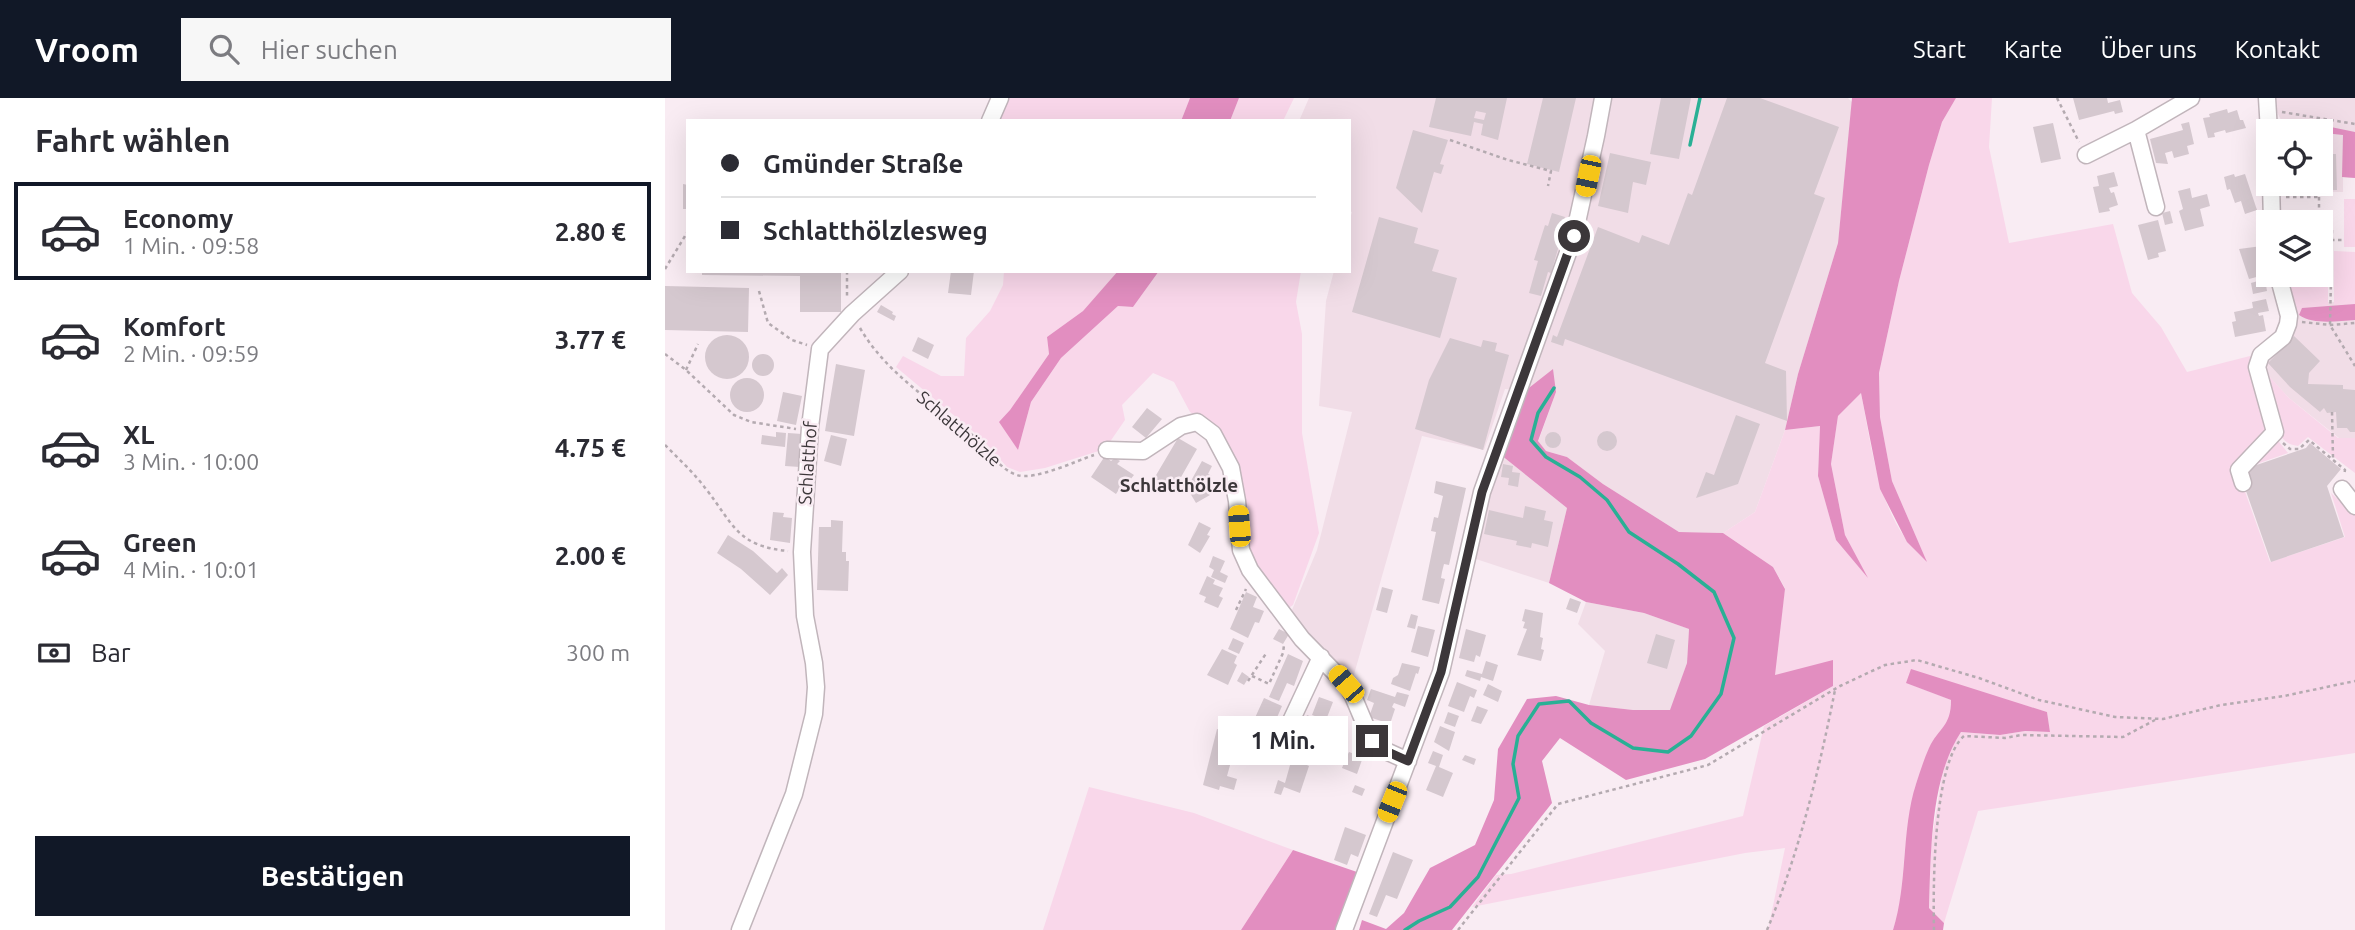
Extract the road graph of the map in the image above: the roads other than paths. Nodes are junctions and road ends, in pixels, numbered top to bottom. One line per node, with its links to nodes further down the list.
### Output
1 (1000, 98): 4 (street)
2 (1603, 98): 16 (street)
3 (2191, 98): 5 (street)
4 (991, 119)
5 (2136, 130): 6 (street); 7 (street)
6 (2086, 155)
7 (2155, 207)
8 (898, 273): 17 (street, Schlatthof)
9 (2281, 287): 11 (street)
10 (1107, 450): 14 (street)
11 (2243, 483)
12 (2342, 489): 13 (street)
13 (2355, 506)
14 (1321, 657): 15 (street); 16 (street)
15 (1276, 753)
16 (1408, 761): 18 (street)
17 (740, 930)
18 (1344, 930)

